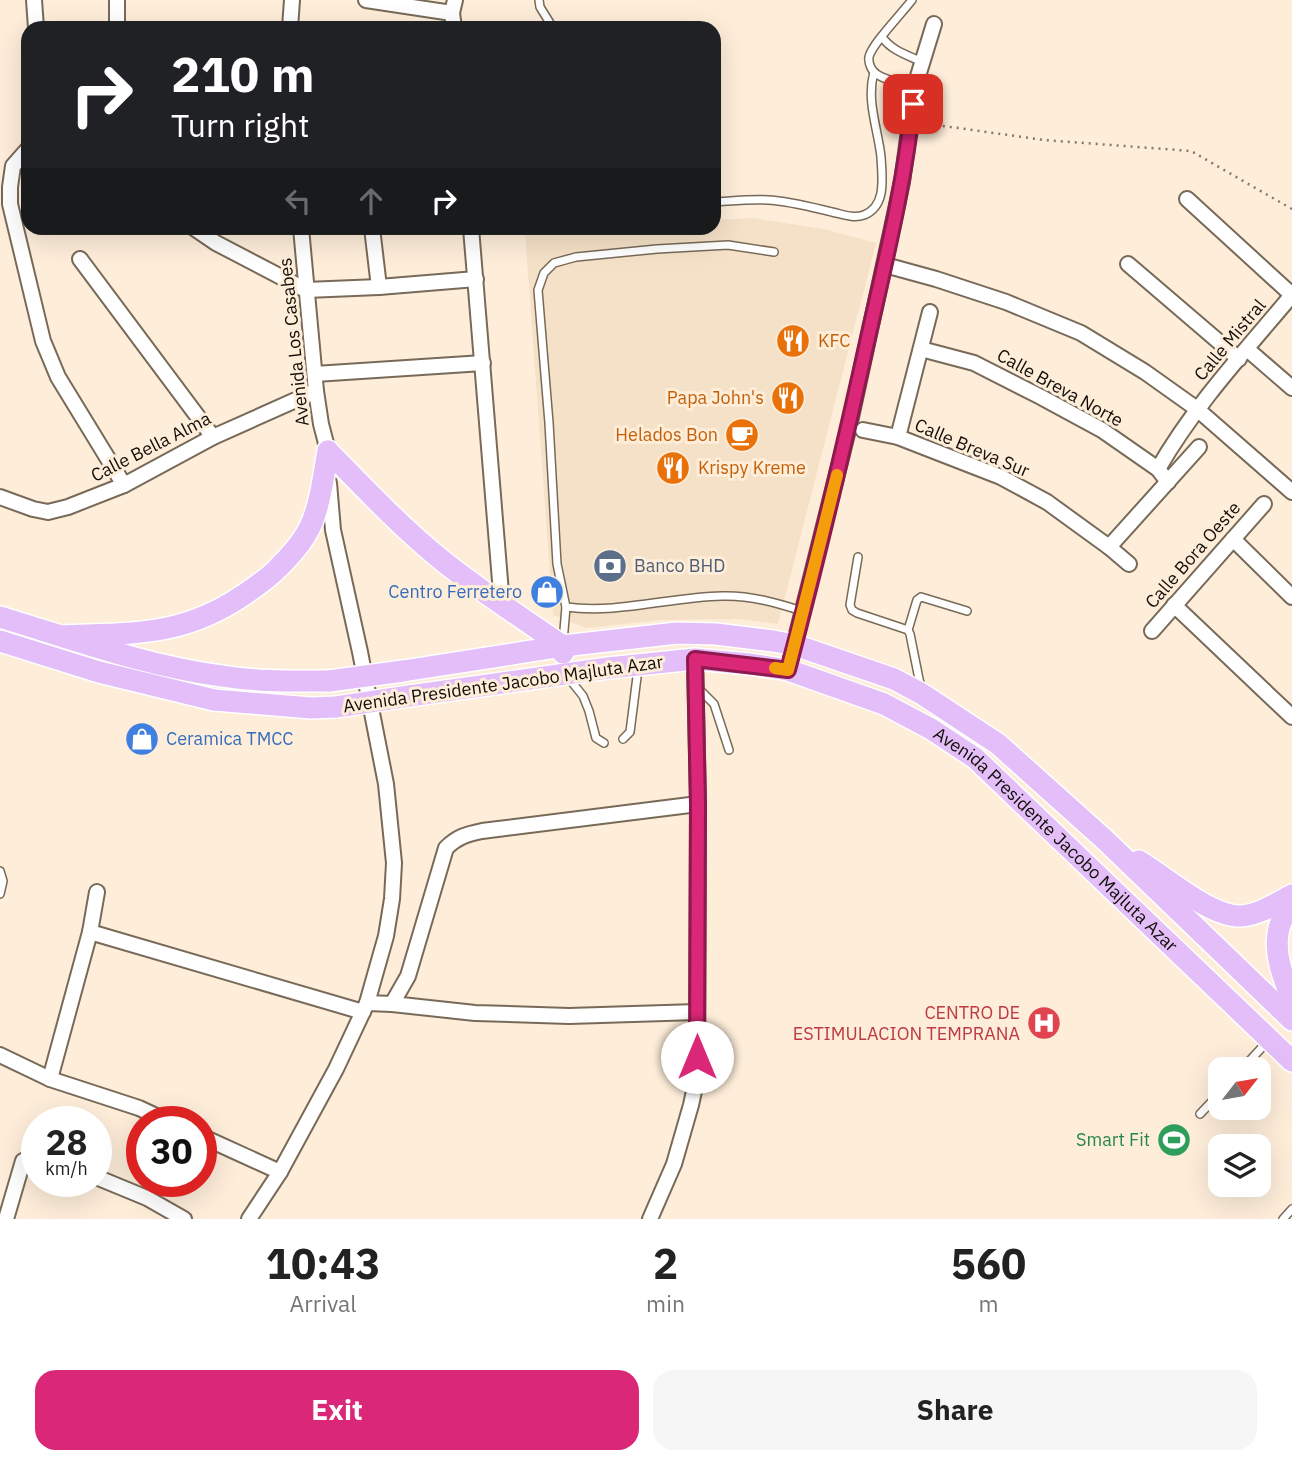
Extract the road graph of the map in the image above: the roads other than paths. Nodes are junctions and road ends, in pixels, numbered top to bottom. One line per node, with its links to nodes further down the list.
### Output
1 (34, 0): 8 (street)
2 (117, 0): 9 (street)
3 (292, 0): 10 (street)
4 (366, 0): 7 (street)
5 (539, 0): 11 (lane)
6 (912, 0): 13 (lane)
7 (454, 6)
8 (36, 21)
9 (117, 21)
10 (290, 21)
11 (549, 21)
12 (934, 24): 14 (street)
13 (882, 37): 14 (lane); 15 (lane)
14 (923, 62): 16 (street)
15 (874, 72): 16 (lane); 19 (lane)
16 (915, 86): 27 (street)
17 (21, 157): 47 (street)
18 (1187, 199): 31 (street)
19 (721, 202)
20 (204, 235): 30 (street)
21 (302, 235): 30 (street, Avenida Los Casabes)
22 (373, 235): 29 (street)
23 (472, 235): 28 (street)
24 (774, 252): 58 (lane)
25 (80, 259): 41 (street)
26 (1128, 264): 34 (street)
27 (885, 265): 39 (street); 59 (street)
28 (476, 279): 29 (street); 35 (street)
29 (379, 287): 30 (street)
30 (306, 290): 36 (street, Avenida Los Casabes)
31 (1292, 295): 34 (street, Calle Mistral)
32 (930, 312): 33 (street)
33 (921, 349): 42 (street); 45 (street, Calle Breva Norte)
34 (1243, 354): 37 (street); 39 (street, Calle Mistral)
35 (483, 363): 36 (street); 56 (street)
36 (315, 374): 38 (street, Avenida Los Casabes)
37 (1292, 388)
38 (316, 391): 41 (street, Calle Bella Alma); 44 (street, Avenida Los Casabes)
39 (1197, 409): 45 (street, Calle Mistral); 48 (street)
40 (863, 430): 42 (street, Calle Breva Sur)
41 (213, 437): 47 (street, Calle Bella Alma)
42 (898, 437): 52 (street, Calle Breva Sur)
43 (1199, 447): 46 (street)
44 (328, 452): 56 (main road); 64 (main road); 87 (street, Avenida Los Casabes)
45 (1158, 469): 46 (street, Calle Breva Norte)
46 (1168, 482): 52 (street)
47 (124, 485): 49 (street, Calle Bella Alma)
48 (1292, 492)
49 (0, 497)
50 (1264, 504): 51 (street, Calle Bora Oeste)
51 (1233, 539): 55 (street); 57 (street, Calle Bora Oeste)
52 (1109, 547): 54 (street, Calle Breva Sur)
53 (858, 557): 62 (lane)
54 (1129, 564)
55 (1292, 597)
56 (502, 605): 67 (main road)
57 (1174, 605): 63 (street, Calle Bora Oeste); 74 (street)
58 (566, 607): 59 (lane); 67 (lane)
59 (803, 611): 66 (street)
60 (967, 611): 62 (lane)
61 (0, 617): 64 (main road, Avenida Presidente Jacobo Majluta Azar)
62 (908, 630): 73 (lane)
63 (1152, 631)
64 (62, 636): 67 (main road, Avenida Presidente Jacobo Majluta Azar, bridge)
65 (0, 641): 71 (main road, Avenida Presidente Jacobo Majluta Azar, bridge)
66 (795, 645): 67 (main road, Avenida Presidente Jacobo Majluta Azar); 70 (street); 73 (main road, Avenida Presidente Jacobo Majluta Azar)
67 (562, 646): 71 (main road)
68 (695, 659): 69 (main road, Avenida Presidente Jacobo Majluta Azar); 70 (main road, Avenida Presidente Jacobo Majluta Azar); 72 (street)
69 (639, 665): 71 (main road, Avenida Presidente Jacobo Majluta Azar); 75 (lane)
70 (788, 670): 90 (main road, Avenida Presidente Jacobo Majluta Azar)
71 (566, 674): 76 (lane)
72 (696, 686): 77 (lane); 78 (street)
73 (922, 694): 79 (main road, Avenida Presidente Jacobo Majluta Azar)
74 (1292, 717)
75 (623, 738)
76 (604, 743)
77 (729, 750)
78 (698, 804): 86 (street); 88 (street)
79 (1104, 839): 83 (main road); 89 (main road, Avenida Presidente Jacobo Majluta Azar)
80 (0, 872): 82 (lane)
81 (97, 892): 84 (street)
82 (0, 894)
83 (1292, 896): 85 (main road)
84 (90, 932): 87 (street); 94 (street)
85 (1292, 999)
86 (392, 1004): 87 (street); 88 (street)
87 (365, 1008): 100 (street, Avenida Los Casabes)
88 (697, 1012): 106 (street)
89 (1292, 1020)
90 (1270, 1039): 92 (lane); 93 (main road, Avenida Presidente Jacobo Majluta Azar)
91 (0, 1055): 94 (street)
92 (1253, 1057)
93 (1292, 1061)
94 (50, 1079): 95 (street)
95 (133, 1106)
96 (1208, 1106): 97 (lane)
97 (1200, 1114)
98 (217, 1143): 100 (street)
99 (21, 1168): 103 (street)
100 (280, 1172): 105 (street, Avenida Los Casabes)
101 (112, 1184): 104 (street)
102 (1292, 1209): 107 (lane)
103 (6, 1219)
104 (184, 1219)
105 (250, 1219)
106 (650, 1219)
107 (1283, 1219)

